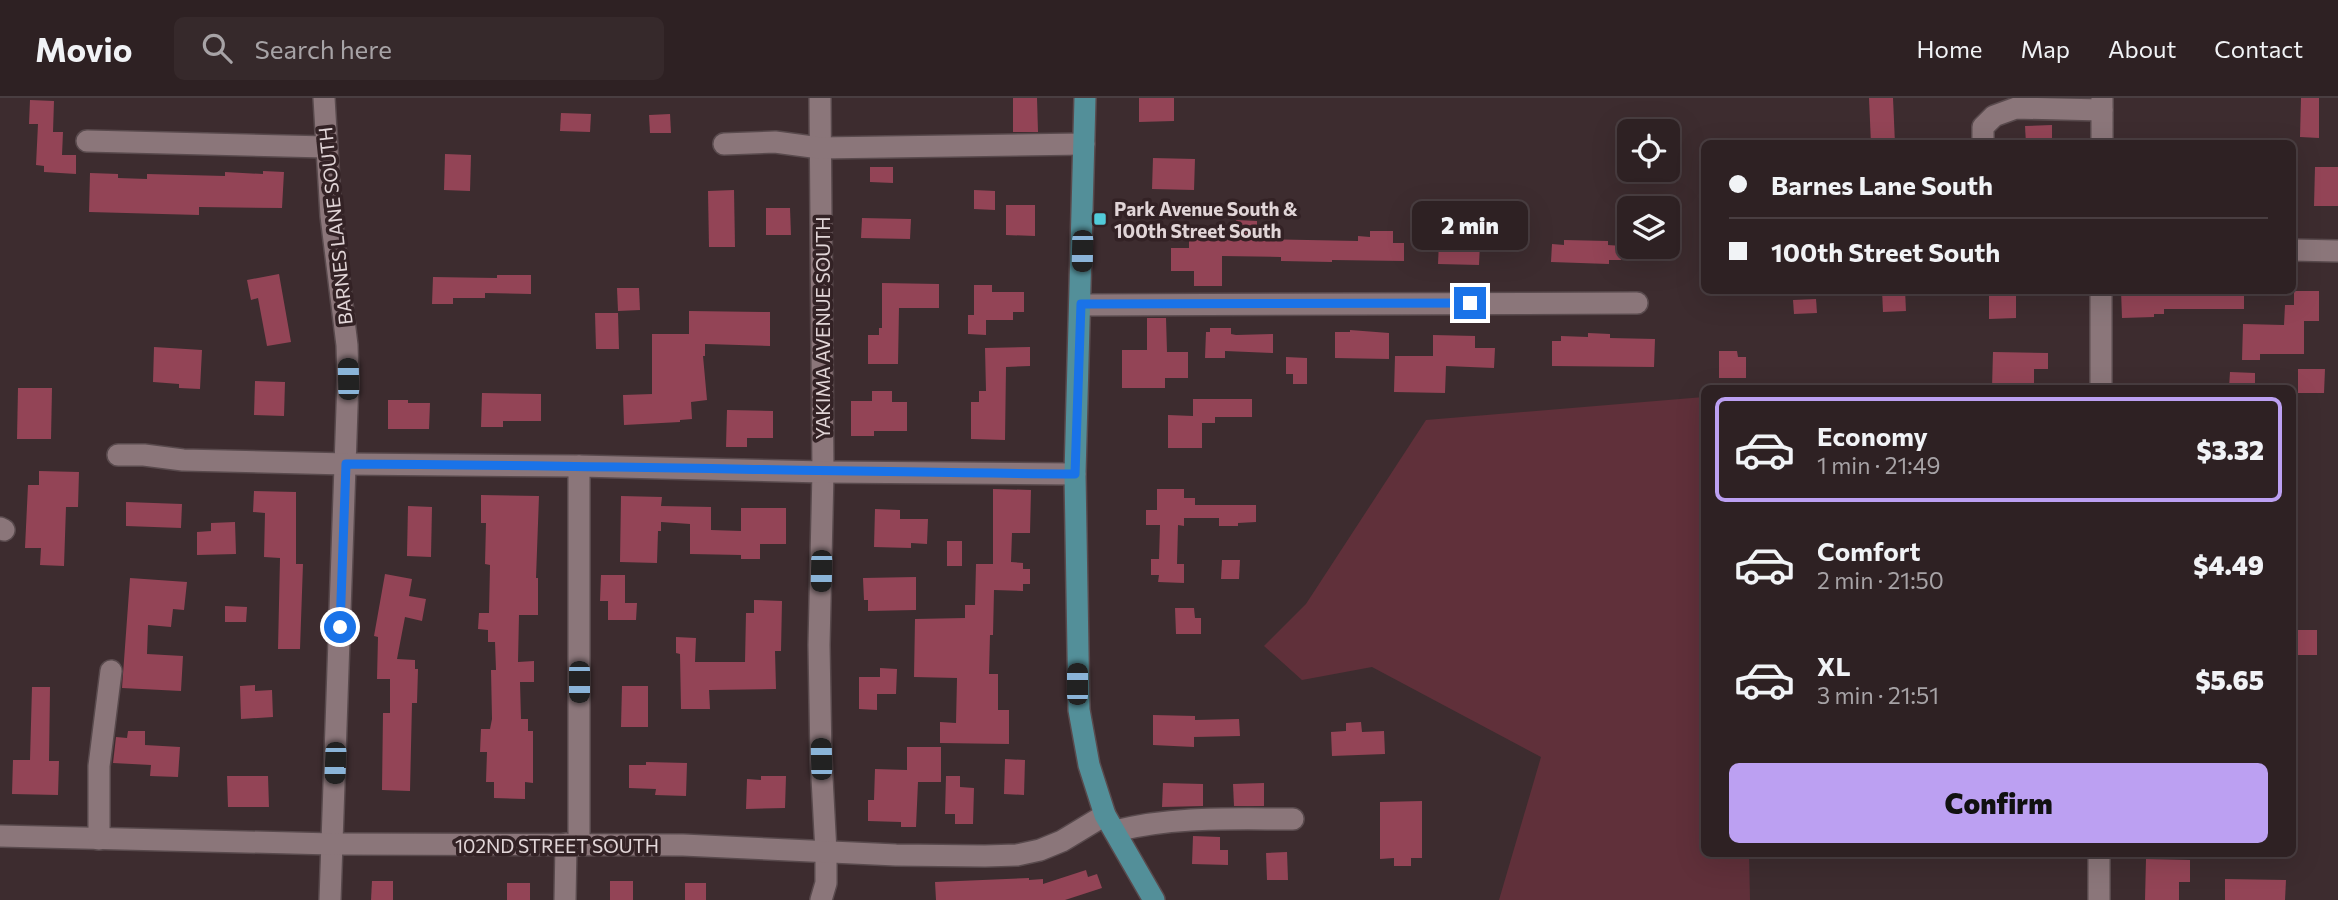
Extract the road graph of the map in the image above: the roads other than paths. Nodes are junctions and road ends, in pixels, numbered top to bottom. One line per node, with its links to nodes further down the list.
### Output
1 (324, 98): 10 (street, BARNES LANE SOUTH)
2 (820, 98): 11 (street, YAKIMA AVENUE SOUTH)
3 (1085, 98): 8 (main road)
4 (2102, 104): 5 (street); 6 (street)
5 (1983, 140)
6 (2102, 140)
7 (86, 141): 10 (street)
8 (1084, 144): 11 (street); 16 (main road)
9 (724, 145): 11 (street)
10 (326, 147): 19 (street, BARNES LANE SOUTH)
11 (820, 148): 21 (street, YAKIMA AVENUE SOUTH)
12 (2296, 250): 13 (street)
13 (2338, 251)
14 (2101, 294): 17 (street)
15 (1637, 303): 16 (street)
16 (1081, 304): 22 (main road)
17 (2101, 385)
18 (118, 455): 19 (street)
19 (346, 464): 20 (street); 28 (street, BARNES LANE SOUTH)
20 (579, 466): 21 (street); 29 (street)
21 (823, 472): 22 (street); 30 (street, YAKIMA AVENUE SOUTH)
22 (1075, 474): 25 (main road)
23 (111, 671): 27 (street)
24 (1293, 819): 25 (street, 102ND STREET SOUTH)
25 (1110, 823): 30 (street, 102ND STREET SOUTH); 35 (main road)
26 (0, 835): 27 (street, 102ND STREET SOUTH)
27 (99, 839): 28 (street, 102ND STREET SOUTH)
28 (332, 844): 29 (street, 102ND STREET SOUTH); 33 (street, BARNES LANE SOUTH)
29 (573, 845): 30 (street, 102ND STREET SOUTH); 34 (street)
30 (826, 852): 32 (street, YAKIMA AVENUE SOUTH)
31 (2099, 857): 36 (street)
32 (828, 894)
33 (330, 900)
34 (565, 900)
35 (1154, 900)
36 (2099, 900)

